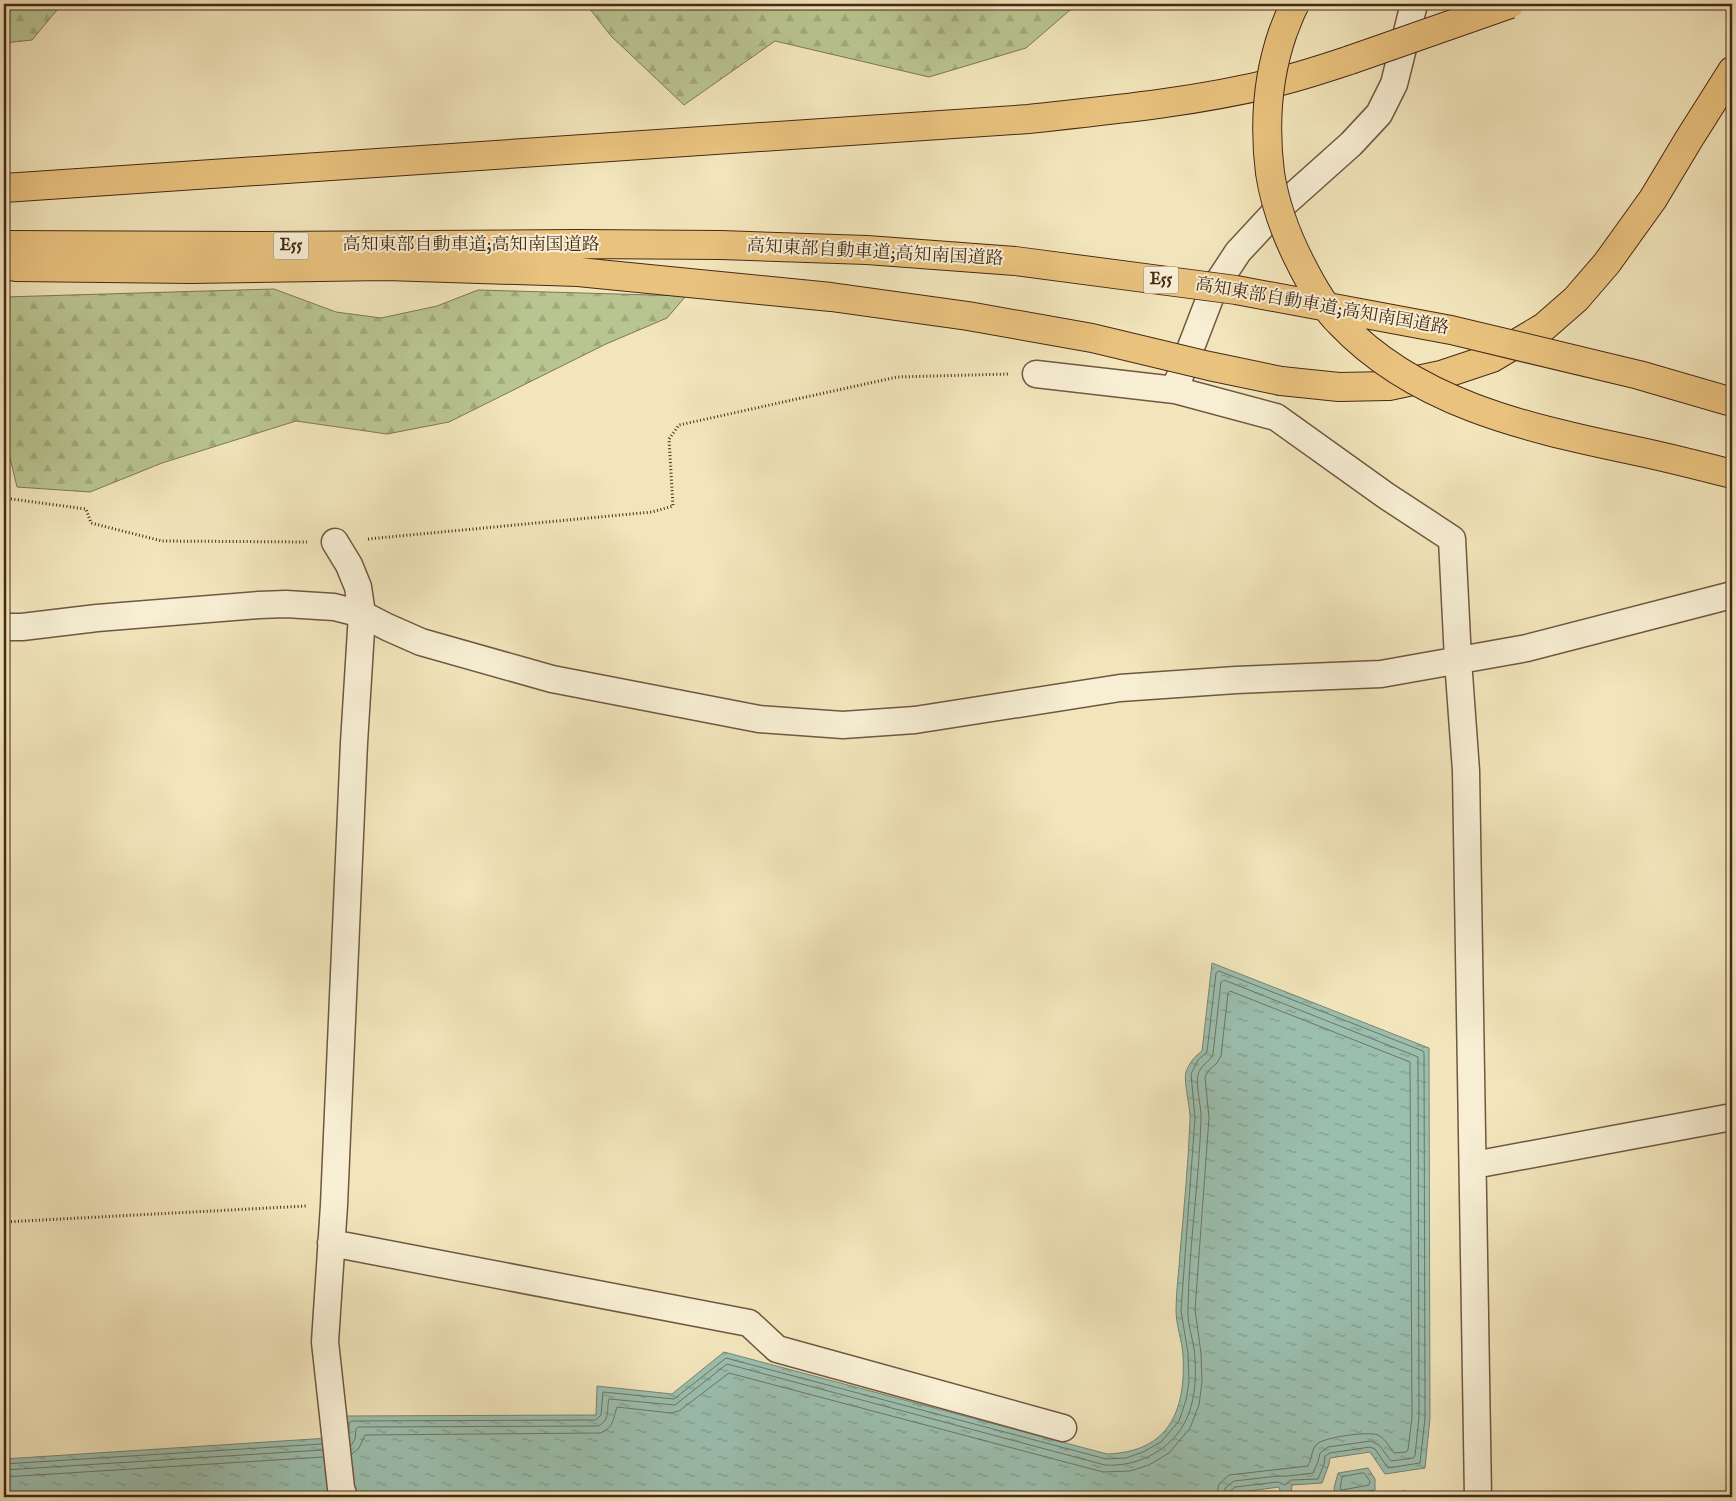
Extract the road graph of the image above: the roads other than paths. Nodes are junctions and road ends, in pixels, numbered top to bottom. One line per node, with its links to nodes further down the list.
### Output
1 (1295, 4): 11 (highway, bridge)
2 (1414, 4): 9 (street)
3 (1510, 4): 5 (highway, bridge)
4 (1732, 71): 7 (highway, bridge)
5 (4, 188)
6 (4, 245): 10 (highway, 高知東部自動車道;高知南国道路 / E55, bridge)
7 (4, 265)
8 (1036, 374): 9 (street)
9 (1175, 390): 16 (street)
10 (1732, 402)
11 (1732, 474)
12 (335, 542): 14 (street)
13 (1732, 595): 16 (street)
14 (362, 614): 15 (street); 16 (street); 19 (street)
15 (4, 627)
16 (1458, 660): 18 (street)
17 (1732, 1117): 18 (street)
18 (1474, 1165): 22 (street)
19 (331, 1243): 20 (street); 21 (street)
20 (1063, 1428)
21 (343, 1492)
22 (1478, 1497)

